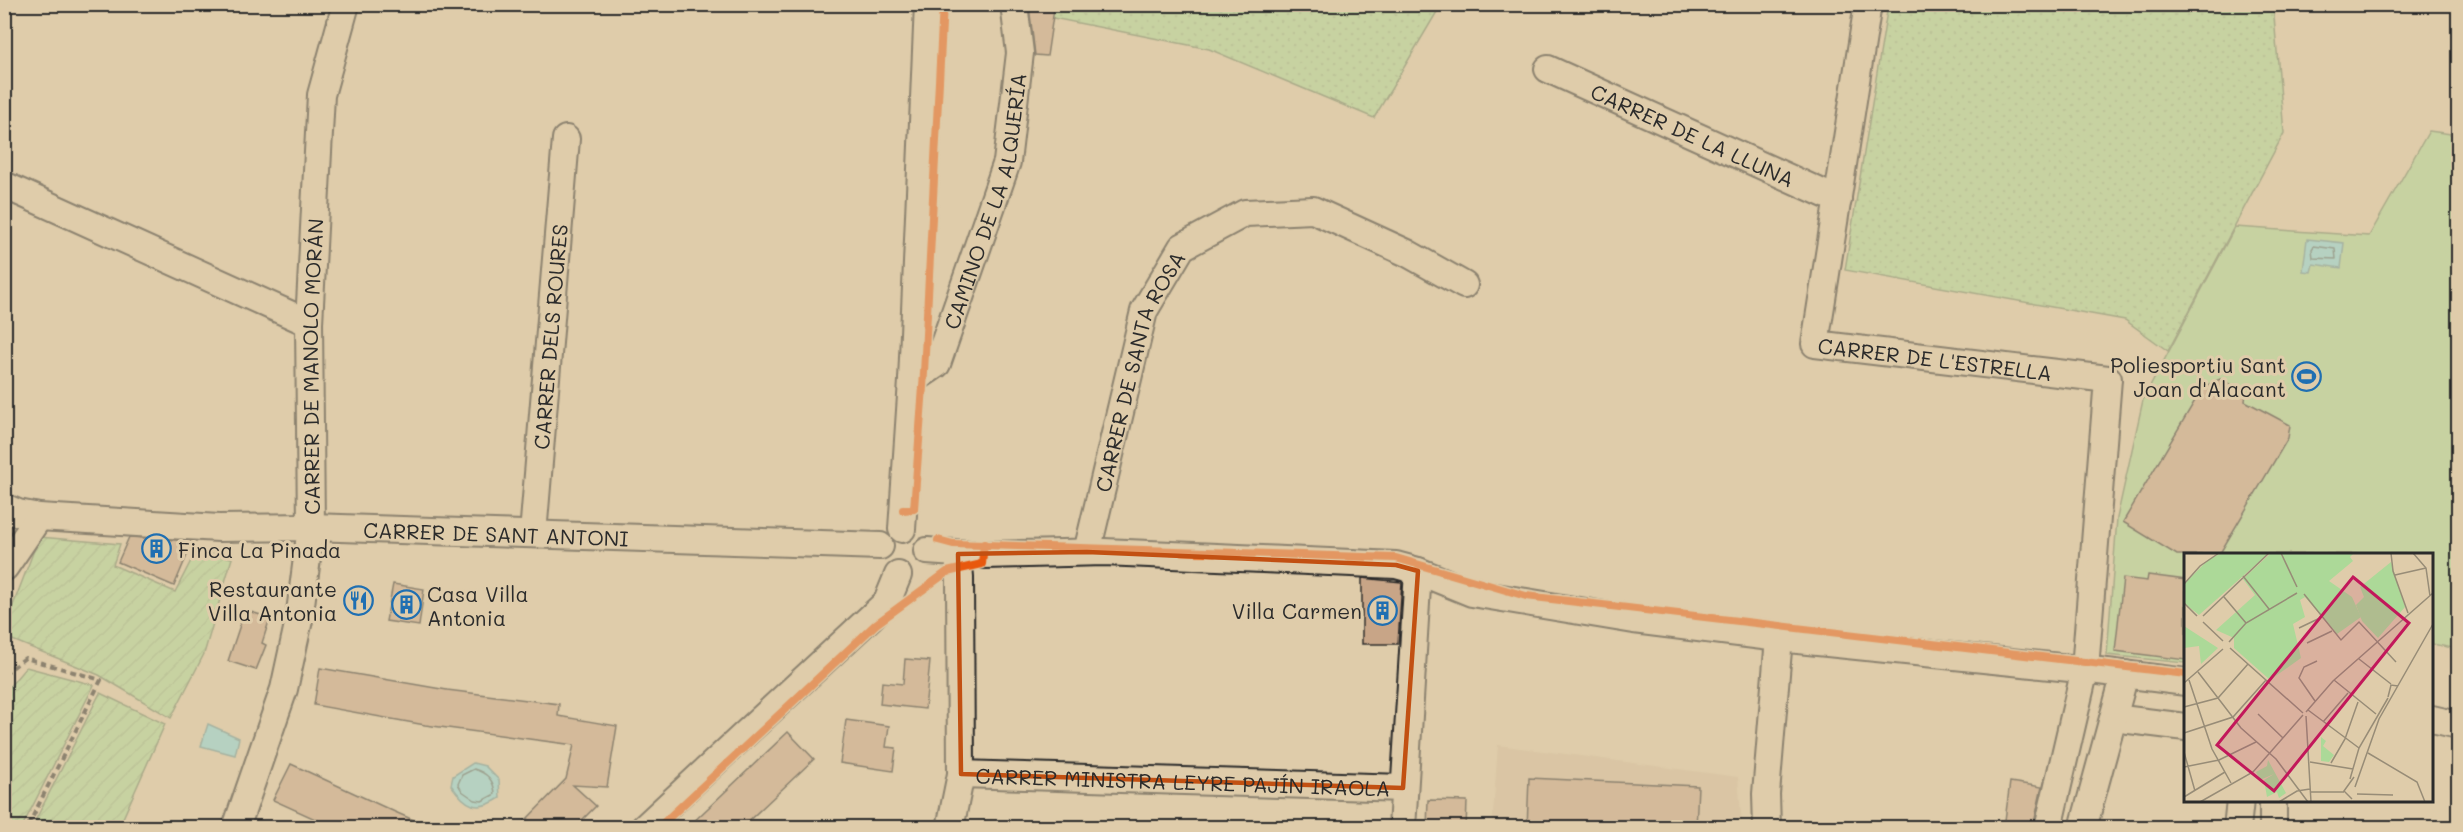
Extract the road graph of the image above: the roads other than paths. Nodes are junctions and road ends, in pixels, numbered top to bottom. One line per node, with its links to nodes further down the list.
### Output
1 (346, 4): 10 (street, CARRER DE MANOLO MORÁN)
2 (928, 4): 11 (street)
3 (1014, 4): 11 (street, CAMINO DE LA ALQUERÍA)
4 (1868, 5): 8 (street, CARRER DE L'ESTRELLA)
5 (1548, 69): 8 (street, CARRER DE LA LLUNA)
6 (566, 139): 16 (street, CARRER DELS ROURES)
7 (4, 185): 10 (street)
8 (1838, 200): 25 (street, CARRER DE L'ESTRELLA)
9 (1464, 285): 19 (street, CARRER DE SANTA ROSA)
10 (309, 323): 14 (street, CARRER DE MANOLO MORÁN)
11 (912, 381): 15 (street)
12 (4, 507): 13 (street, CARRER DE SANT ANTONI)
13 (39, 517): 14 (street, CARRER DE SANT ANTONI); 21 (street)
14 (311, 527): 16 (street, CARRER DE SANT ANTONI); 36 (street, CARRER DE MANOLO MORÁN)
15 (902, 529): 17 (street); 18 (street)
16 (533, 534): 17 (street, CARRER DE SANT ANTONI)
17 (880, 546): 23 (street)
18 (927, 551): 20 (street); 23 (street)
19 (1087, 552): 20 (street); 22 (street)
20 (958, 554): 32 (street)
21 (5, 567)
22 (1418, 571): 24 (street); 33 (street)
23 (898, 575): 37 (street)
24 (1779, 638): 25 (street); 40 (street)
25 (2085, 669): 26 (street); 41 (street)
26 (2125, 674): 27 (street); 28 (street)
27 (2184, 682)
28 (2113, 718): 31 (street); 42 (street)
29 (2433, 719): 30 (street)
30 (2458, 725)
31 (2184, 727)
32 (962, 774): 33 (street, CARRER MINISTRA LEYRE PAJÍN IRAOLA); 38 (street)
33 (1403, 788): 39 (street)
34 (2240, 802): 43 (street)
35 (2273, 802): 44 (street)
36 (236, 828)
37 (644, 828)
38 (950, 828)
39 (1402, 828)
40 (1767, 828)
41 (2048, 828)
42 (2086, 828)
43 (2237, 828)
44 (2273, 828)

